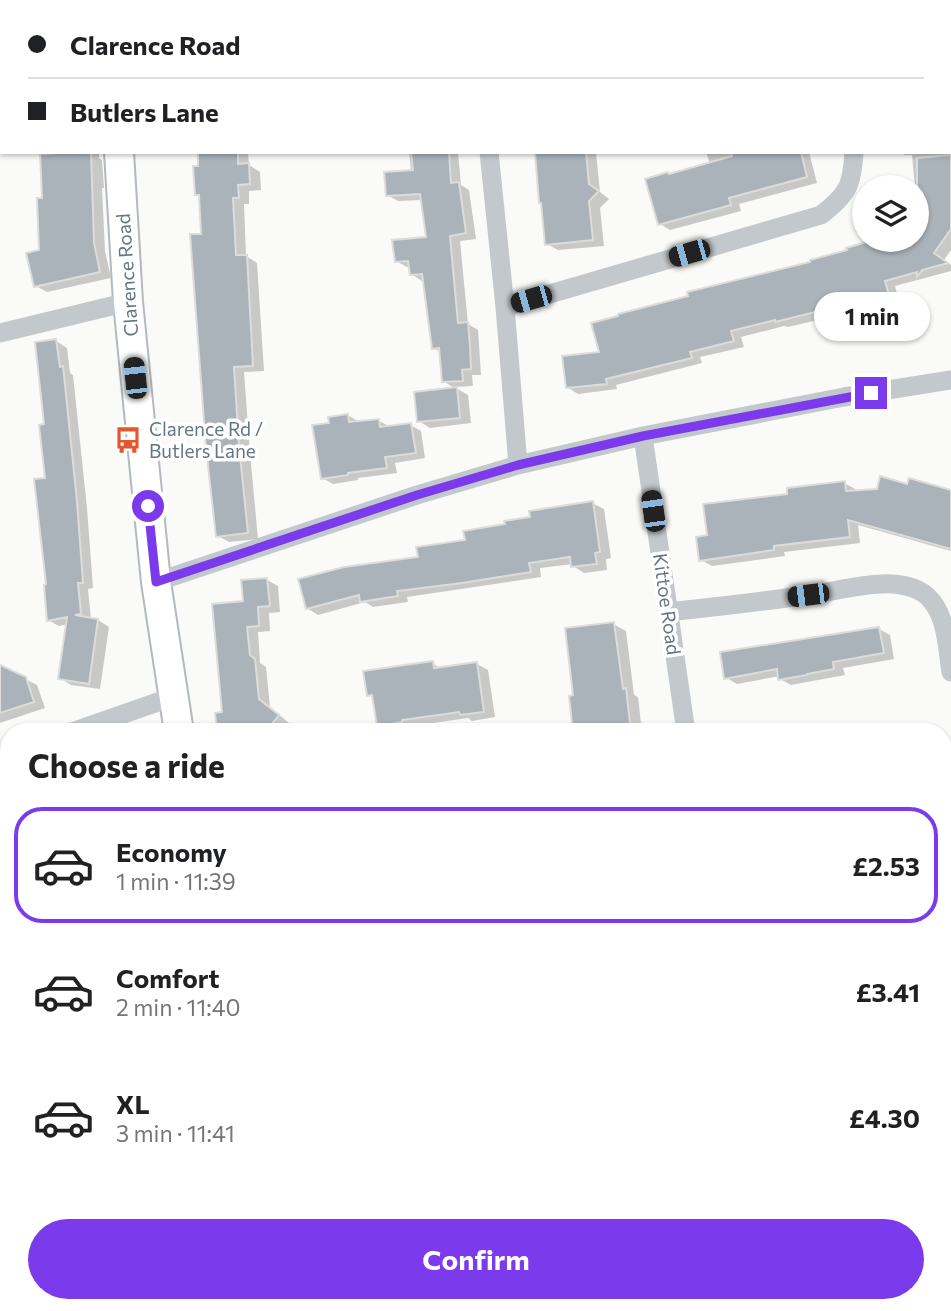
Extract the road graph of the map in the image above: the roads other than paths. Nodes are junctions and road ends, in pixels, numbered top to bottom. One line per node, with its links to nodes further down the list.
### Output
1 (119, 154): 4 (street, Clarence Road)
2 (489, 154): 5 (street)
3 (855, 154): 5 (street)
4 (128, 302): 6 (street); 10 (street, Clarence Road)
5 (505, 307): 9 (street)
6 (0, 333)
7 (951, 380): 8 (street)
8 (643, 436): 9 (street); 11 (street, Kittoe Road)
9 (518, 465): 10 (street)
10 (156, 582): 13 (street, Clarence Road)
11 (668, 612): 12 (street); 16 (street, Kittoe Road)
12 (951, 672)
13 (175, 696): 14 (street); 15 (street, Clarence Road)
14 (98, 723)
15 (178, 723)
16 (686, 723)

